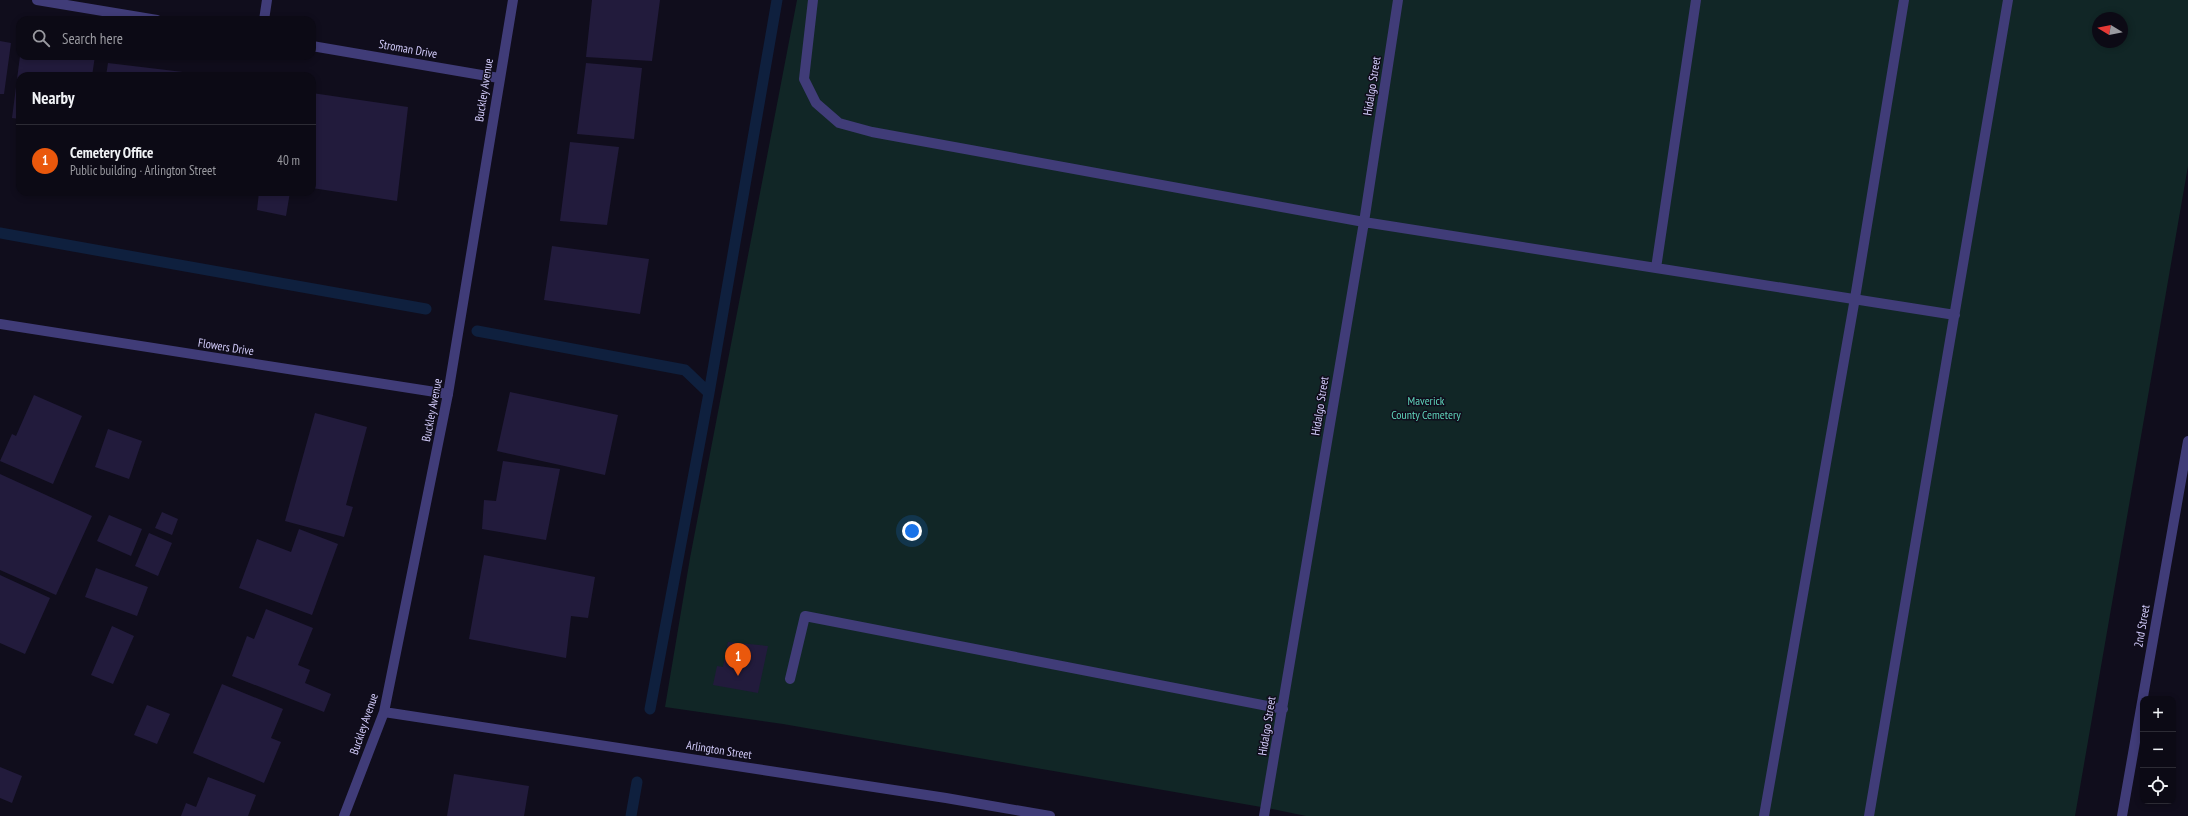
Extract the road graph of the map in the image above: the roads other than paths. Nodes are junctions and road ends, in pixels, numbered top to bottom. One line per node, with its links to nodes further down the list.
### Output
1 (43, 0): 9 (street)
2 (267, 0): 10 (street)
3 (513, 0): 12 (street, Buckley Avenue)
4 (813, 0): 13 (street)
5 (1398, 0): 13 (street, Hidalgo Street)
6 (1696, 0): 14 (street)
7 (1904, 0): 15 (street)
8 (2008, 0): 16 (street)
9 (134, 16)
10 (265, 16)
11 (316, 47): 12 (street, Stroman Drive)
12 (499, 78): 18 (street, Buckley Avenue)
13 (1364, 222): 14 (street); 21 (street, Hidalgo Street)
14 (1656, 268): 15 (street)
15 (1855, 298): 16 (street); 26 (street)
16 (1955, 315): 27 (street)
17 (0, 324): 18 (street, Flowers Drive)
18 (448, 394): 22 (street, Buckley Avenue)
19 (2188, 441): 28 (street, 2nd Street)
20 (790, 680): 21 (street)
21 (1283, 709): 25 (street, Hidalgo Street)
22 (384, 712): 23 (street, Buckley Avenue); 24 (street, Arlington Street)
23 (344, 816)
24 (1050, 816)
25 (1264, 816)
26 (1764, 816)
27 (1869, 816)
28 (2122, 816)

